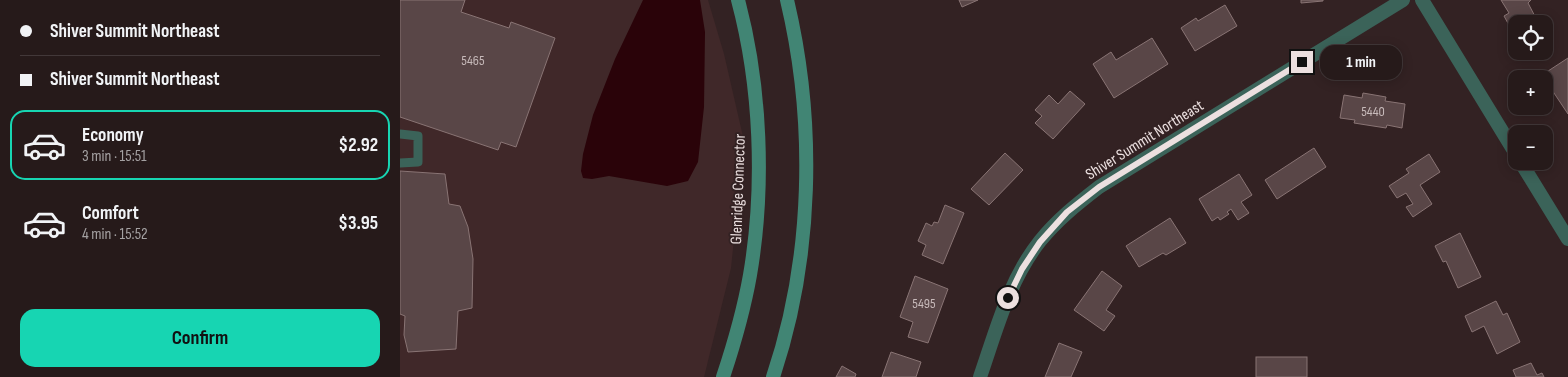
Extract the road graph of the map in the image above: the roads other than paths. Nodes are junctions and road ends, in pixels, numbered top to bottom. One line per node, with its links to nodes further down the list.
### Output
1 (738, 0): 10 (main road, Glenridge Connector)
2 (787, 0): 11 (main road)
3 (1403, 0): 12 (street, Shiver Summit Northeast)
4 (1422, 0): 6 (street)
5 (400, 134): 7 (lane)
6 (1508, 141)
7 (400, 163)
8 (1526, 170): 9 (street)
9 (1568, 239)
10 (723, 377)
11 (773, 377)
12 (980, 377)

